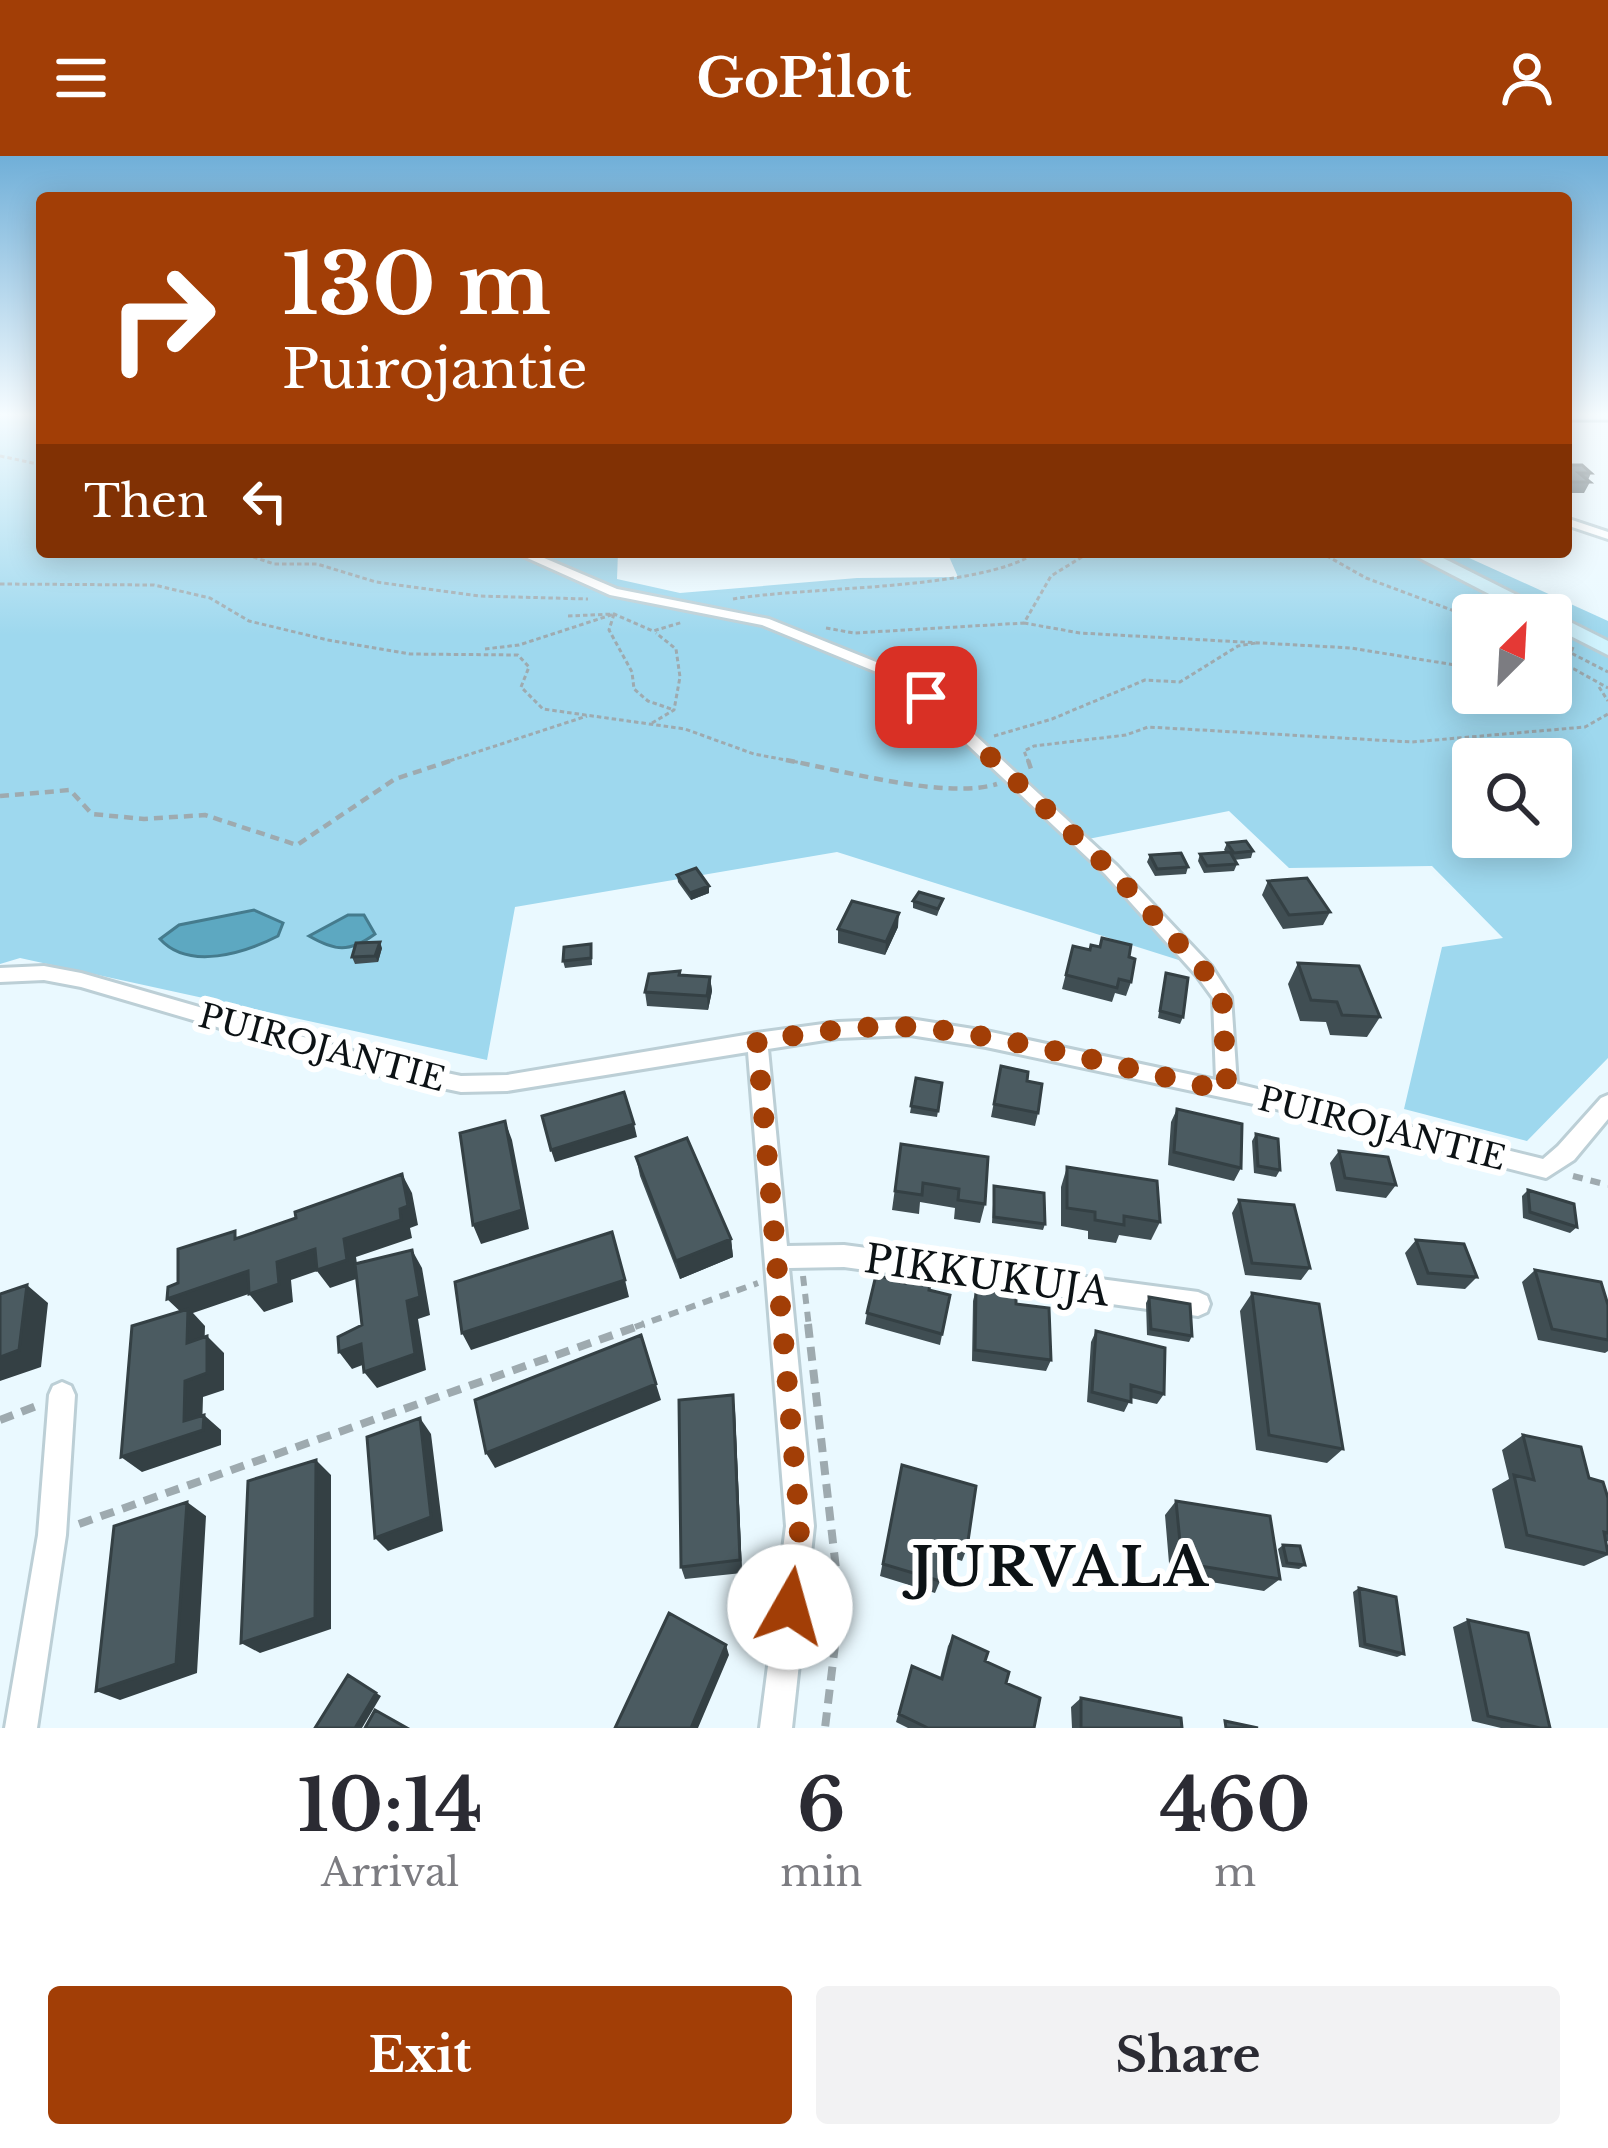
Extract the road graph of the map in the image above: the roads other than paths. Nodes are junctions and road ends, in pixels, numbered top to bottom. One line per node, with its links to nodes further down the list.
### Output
1 (1572, 522): 2 (street)
2 (1608, 536)
3 (534, 558): 10 (street)
4 (1429, 558): 5 (street)
5 (1502, 594)
6 (1572, 630): 7 (street)
7 (1608, 649)
8 (0, 975): 9 (street, PUIROJANTIE)
9 (757, 1041): 10 (street, PUIROJANTIE); 12 (street)
10 (1227, 1091): 11 (street, PUIROJANTIE)
11 (1608, 1104)
12 (777, 1267): 13 (street, PIKKUKUJA); 16 (street)
13 (1198, 1304)
14 (62, 1395): 15 (street)
15 (21, 1728)
16 (776, 1728)

